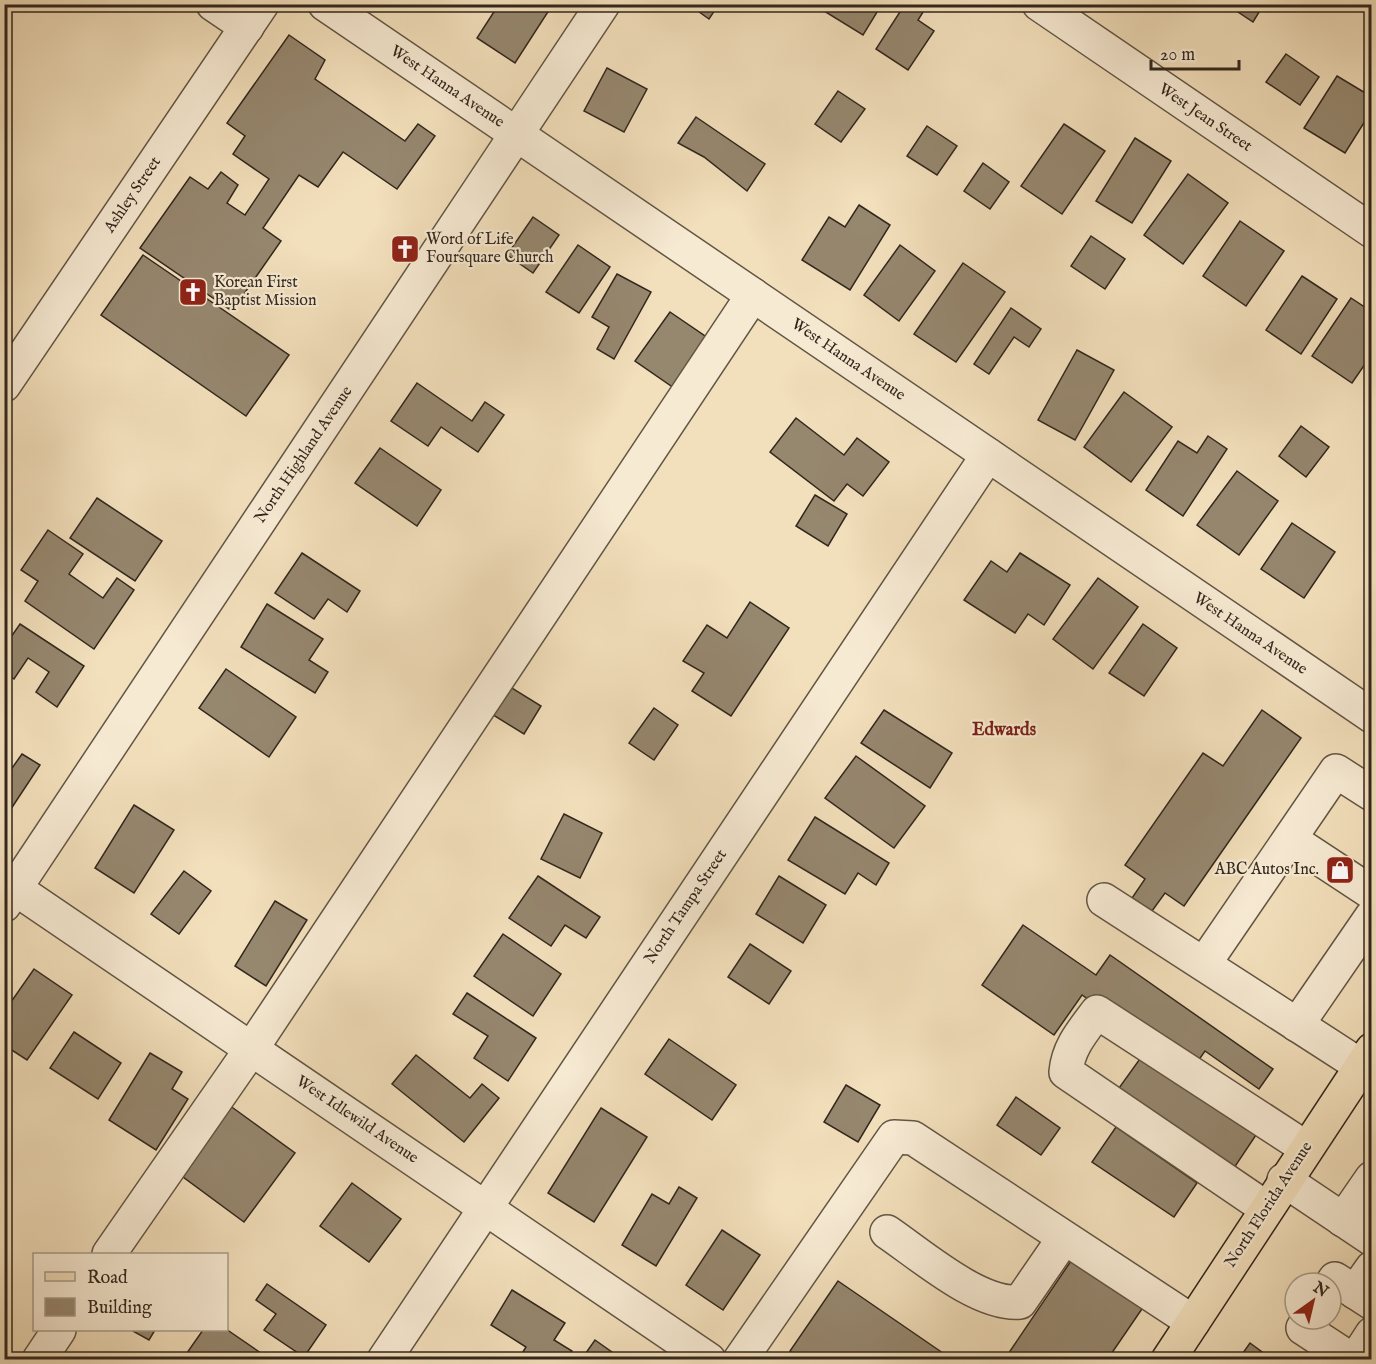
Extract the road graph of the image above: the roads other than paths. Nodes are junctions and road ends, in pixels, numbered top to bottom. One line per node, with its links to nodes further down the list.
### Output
1 (213, 4): 5 (street)
2 (325, 4): 6 (street, West Hanna Avenue)
3 (603, 4): 6 (street, North Highland Avenue)
4 (1039, 4): 7 (street, West Jean Street)
5 (255, 16): 9 (street, Ashley Street)
6 (517, 135): 8 (street, West Hanna Avenue); 14 (street, North Highland Avenue)
7 (1371, 231)
8 (753, 296): 10 (street, West Hanna Avenue); 20 (street)
9 (4, 385)
10 (988, 455): 11 (street, West Hanna Avenue); 25 (street, North Tampa Street)
11 (1371, 716)
12 (1368, 785): 13 (street)
13 (1290, 838): 15 (street); 18 (street)
14 (8, 891): 20 (street, West Idlewild Avenue)
15 (1371, 893)
16 (1104, 900): 18 (street)
17 (1371, 916): 19 (street)
18 (1204, 964): 19 (street)
19 (1297, 1024): 21 (street)
20 (252, 1048): 25 (street, West Idlewild Avenue); 31 (street)
21 (1366, 1058): 22 (main road, North Florida Avenue)
22 (1306, 1148): 24 (main road, North Florida Avenue); 26 (street)
23 (1371, 1178): 27 (street)
24 (1284, 1180): 26 (main road, North Florida Avenue); 27 (street)
25 (485, 1208): 37 (street, North Tampa Street); 38 (street, West Idlewild Avenue)
26 (1266, 1208): 32 (main road, North Florida Avenue)
27 (1343, 1220): 30 (street)
28 (887, 1232): 29 (street)
29 (1064, 1238): 32 (street); 39 (street)
30 (1371, 1239)
31 (110, 1253)
32 (1193, 1322): 40 (main road, North Florida Avenue)
33 (58, 1331): 36 (street)
34 (1308, 1331): 41 (street)
35 (1371, 1334): 41 (street)
36 (39, 1359)
37 (384, 1359)
38 (709, 1359)
39 (740, 1359)
40 (1168, 1359)
41 (1354, 1359)

